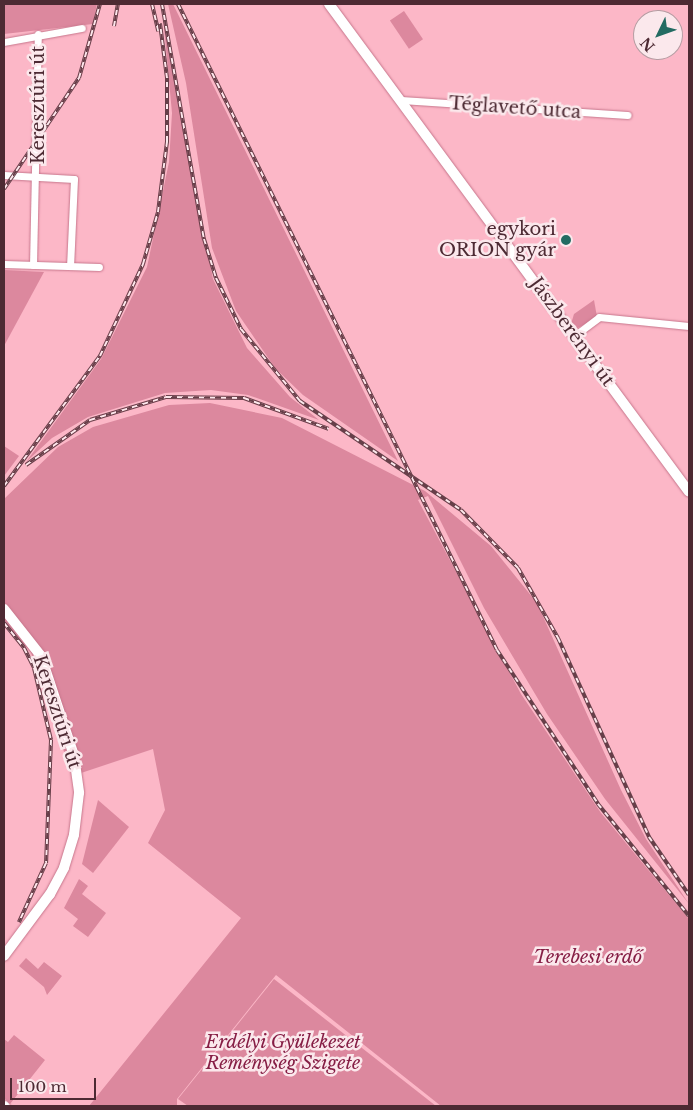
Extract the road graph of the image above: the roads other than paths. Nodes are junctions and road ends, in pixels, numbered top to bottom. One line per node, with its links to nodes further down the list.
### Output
1 (329, 4): 5 (main road, Jászberényi út)
2 (82, 28): 3 (street, Keresztúri út)
3 (38, 34): 4 (street, Keresztúri út); 8 (street, Keresztúri út)
4 (4, 42)
5 (401, 100): 6 (street, Téglavető utca); 14 (main road, Jászberényi út)
6 (628, 115)
7 (4, 176): 8 (street, Keresztúri út)
8 (38, 177): 10 (street, Keresztúri út); 11 (street, Keresztúri út)
9 (4, 264): 10 (street)
10 (33, 265): 11 (street)
11 (70, 266): 12 (street)
12 (99, 267)
13 (689, 326): 14 (street)
14 (574, 336): 15 (main road, Jászberényi út)
15 (689, 492)
16 (4, 609): 17 (main road, Keresztúri út)
17 (4, 956)

